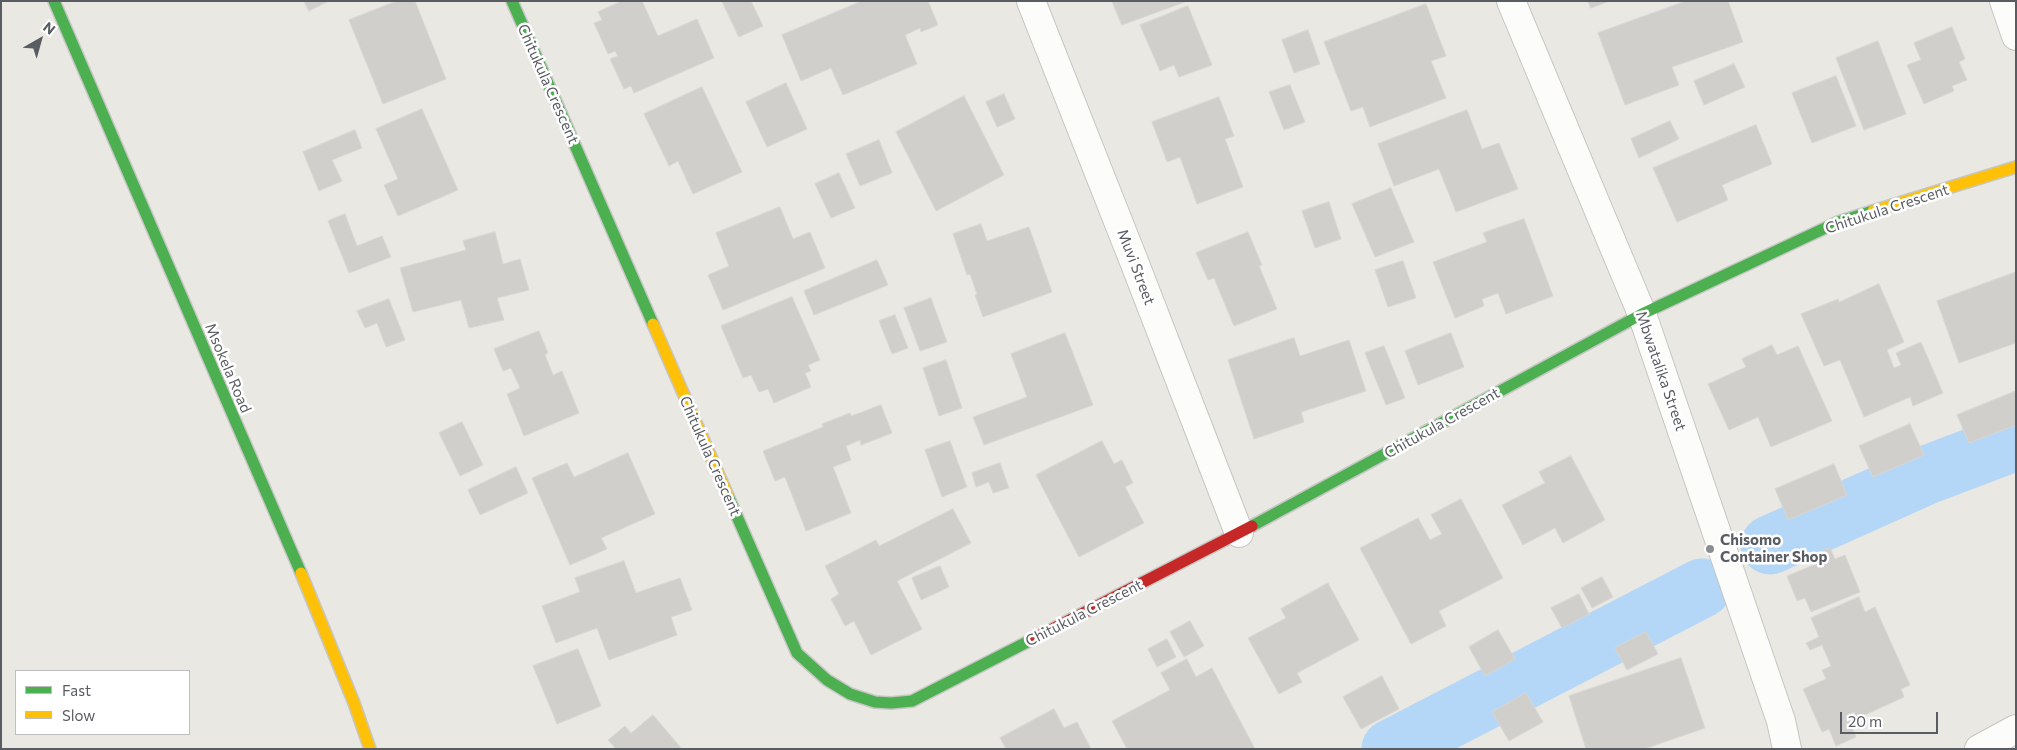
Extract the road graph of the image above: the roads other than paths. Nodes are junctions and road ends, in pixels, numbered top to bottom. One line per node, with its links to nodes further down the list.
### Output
1 (54, 1): 11 (street, Msokela Road)
2 (512, 1): 9 (street, Chitukula Crescent)
3 (1031, 1): 9 (street, Muvi Street)
4 (1510, 1): 8 (street, Mbwatalika Street)
5 (2004, 1): 6 (street)
6 (2016, 36)
7 (2016, 167): 8 (street, Chitukula Crescent)
8 (1642, 314): 9 (street, Chitukula Crescent); 12 (street, Mbwatalika Street)
9 (1239, 533)
10 (2016, 729): 13 (street)
11 (370, 749)
12 (1787, 749)
13 (1979, 749)

